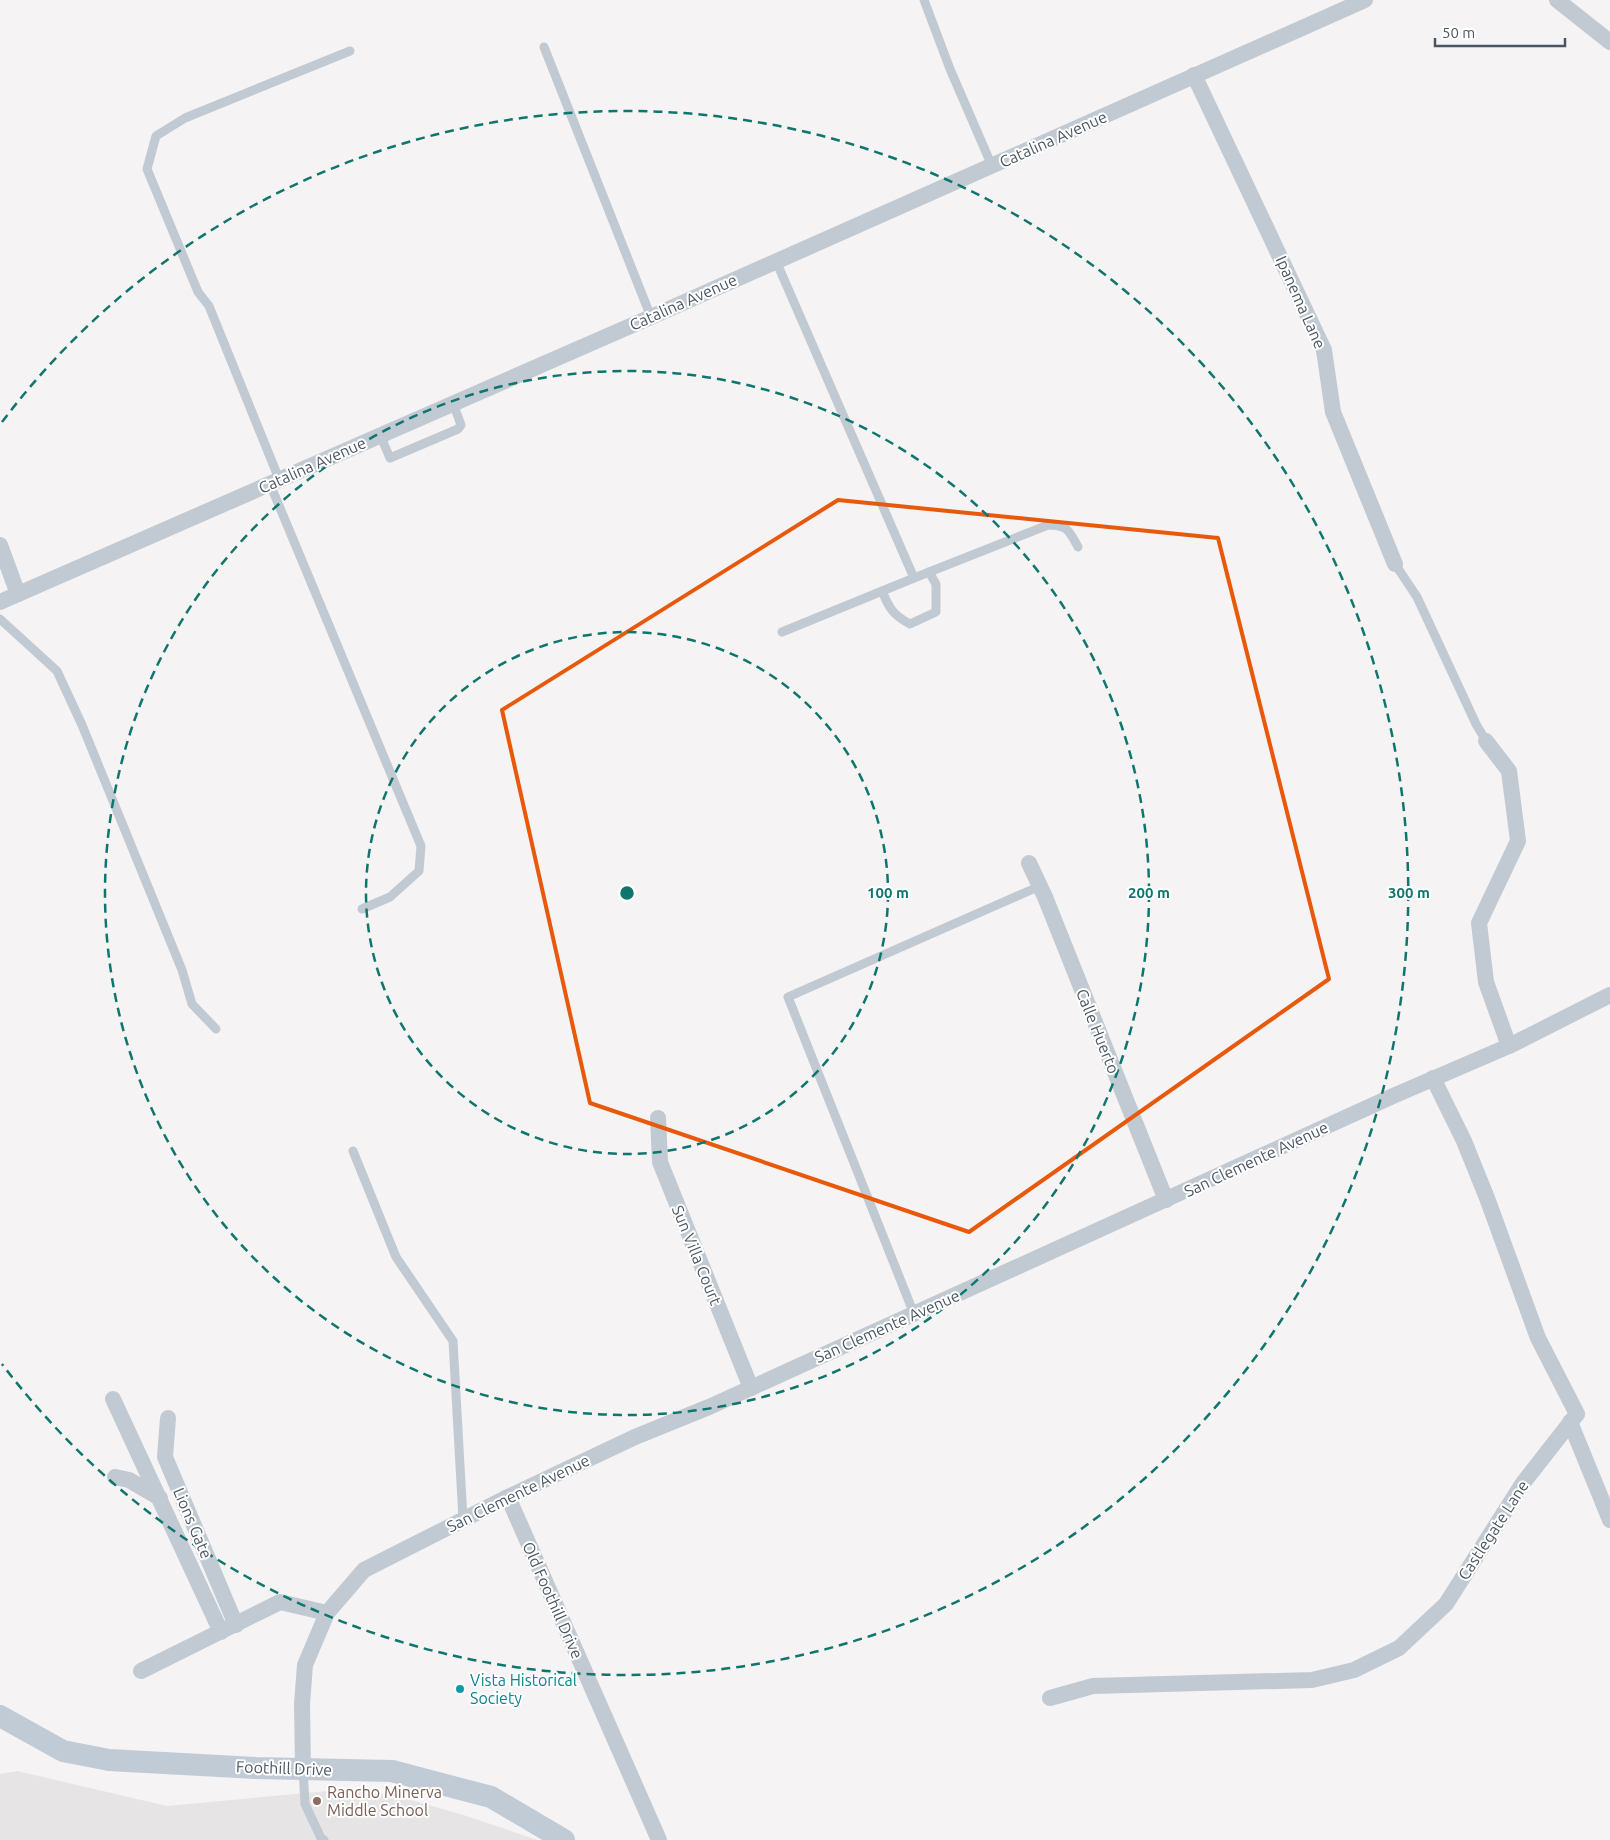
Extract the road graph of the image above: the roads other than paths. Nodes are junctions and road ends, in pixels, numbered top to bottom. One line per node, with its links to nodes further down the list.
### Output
1 (924, 0): 8 (lane)
2 (1365, 0): 7 (street, Catalina Avenue)
3 (1557, 0): 4 (street)
4 (1610, 42)
5 (544, 46): 10 (lane)
6 (350, 51): 13 (lane)
7 (1194, 76): 8 (street, Catalina Avenue); 16 (street, Ipanema Lane)
8 (992, 166): 9 (street, Catalina Avenue)
9 (776, 261): 10 (street, Catalina Avenue); 18 (lane)
10 (652, 316): 11 (street, Catalina Avenue)
11 (453, 403): 12 (street, Catalina Avenue); 12 (lane)
12 (380, 435): 13 (street, Catalina Avenue)
13 (274, 482): 20 (street, Catalina Avenue); 27 (lane)
14 (0, 545): 20 (street)
15 (1078, 546): 17 (lane)
16 (1395, 564): 24 (lane)
17 (929, 572): 18 (lane); 19 (lane)
18 (914, 578): 19 (lane)
19 (882, 591): 23 (lane)
20 (18, 594): 21 (street, Catalina Avenue)
21 (0, 602)
22 (0, 619): 29 (lane)
23 (782, 632)
24 (1486, 741): 30 (street)
25 (1029, 863): 26 (street, Calle Huerto)
26 (1040, 886): 34 (street, Calle Huerto); 35 (lane)
27 (362, 909)
28 (1610, 996): 30 (street, San Clemente Avenue)
29 (216, 1029)
30 (1509, 1046): 31 (street, San Clemente Avenue)
31 (1434, 1078): 34 (street, San Clemente Avenue); 39 (street)
32 (658, 1118): 36 (street, Sun Villa Court)
33 (353, 1151): 43 (lane)
34 (1166, 1200): 35 (street, San Clemente Avenue)
35 (914, 1314): 36 (street, San Clemente Avenue)
36 (751, 1388): 41 (street, San Clemente Avenue)
37 (113, 1399): 42 (street)
38 (168, 1418): 46 (street, Lions Gate)
39 (1570, 1422): 44 (street); 49 (street, Castlegate Lane)
40 (115, 1477): 42 (street)
41 (508, 1497): 43 (street, San Clemente Avenue); 54 (street, Old Foothill Drive)
42 (160, 1498): 47 (street)
43 (463, 1519): 45 (street, San Clemente Avenue)
44 (1610, 1520)
45 (327, 1613): 46 (street); 51 (street, San Clemente Avenue)
46 (236, 1625): 47 (street)
47 (221, 1632): 48 (street)
48 (141, 1671)
49 (1050, 1698)
50 (0, 1716): 51 (main road, Foothill Drive)
51 (303, 1769): 52 (lane); 53 (main road, Foothill Drive)
52 (324, 1840)
53 (564, 1840)
54 (659, 1840)

